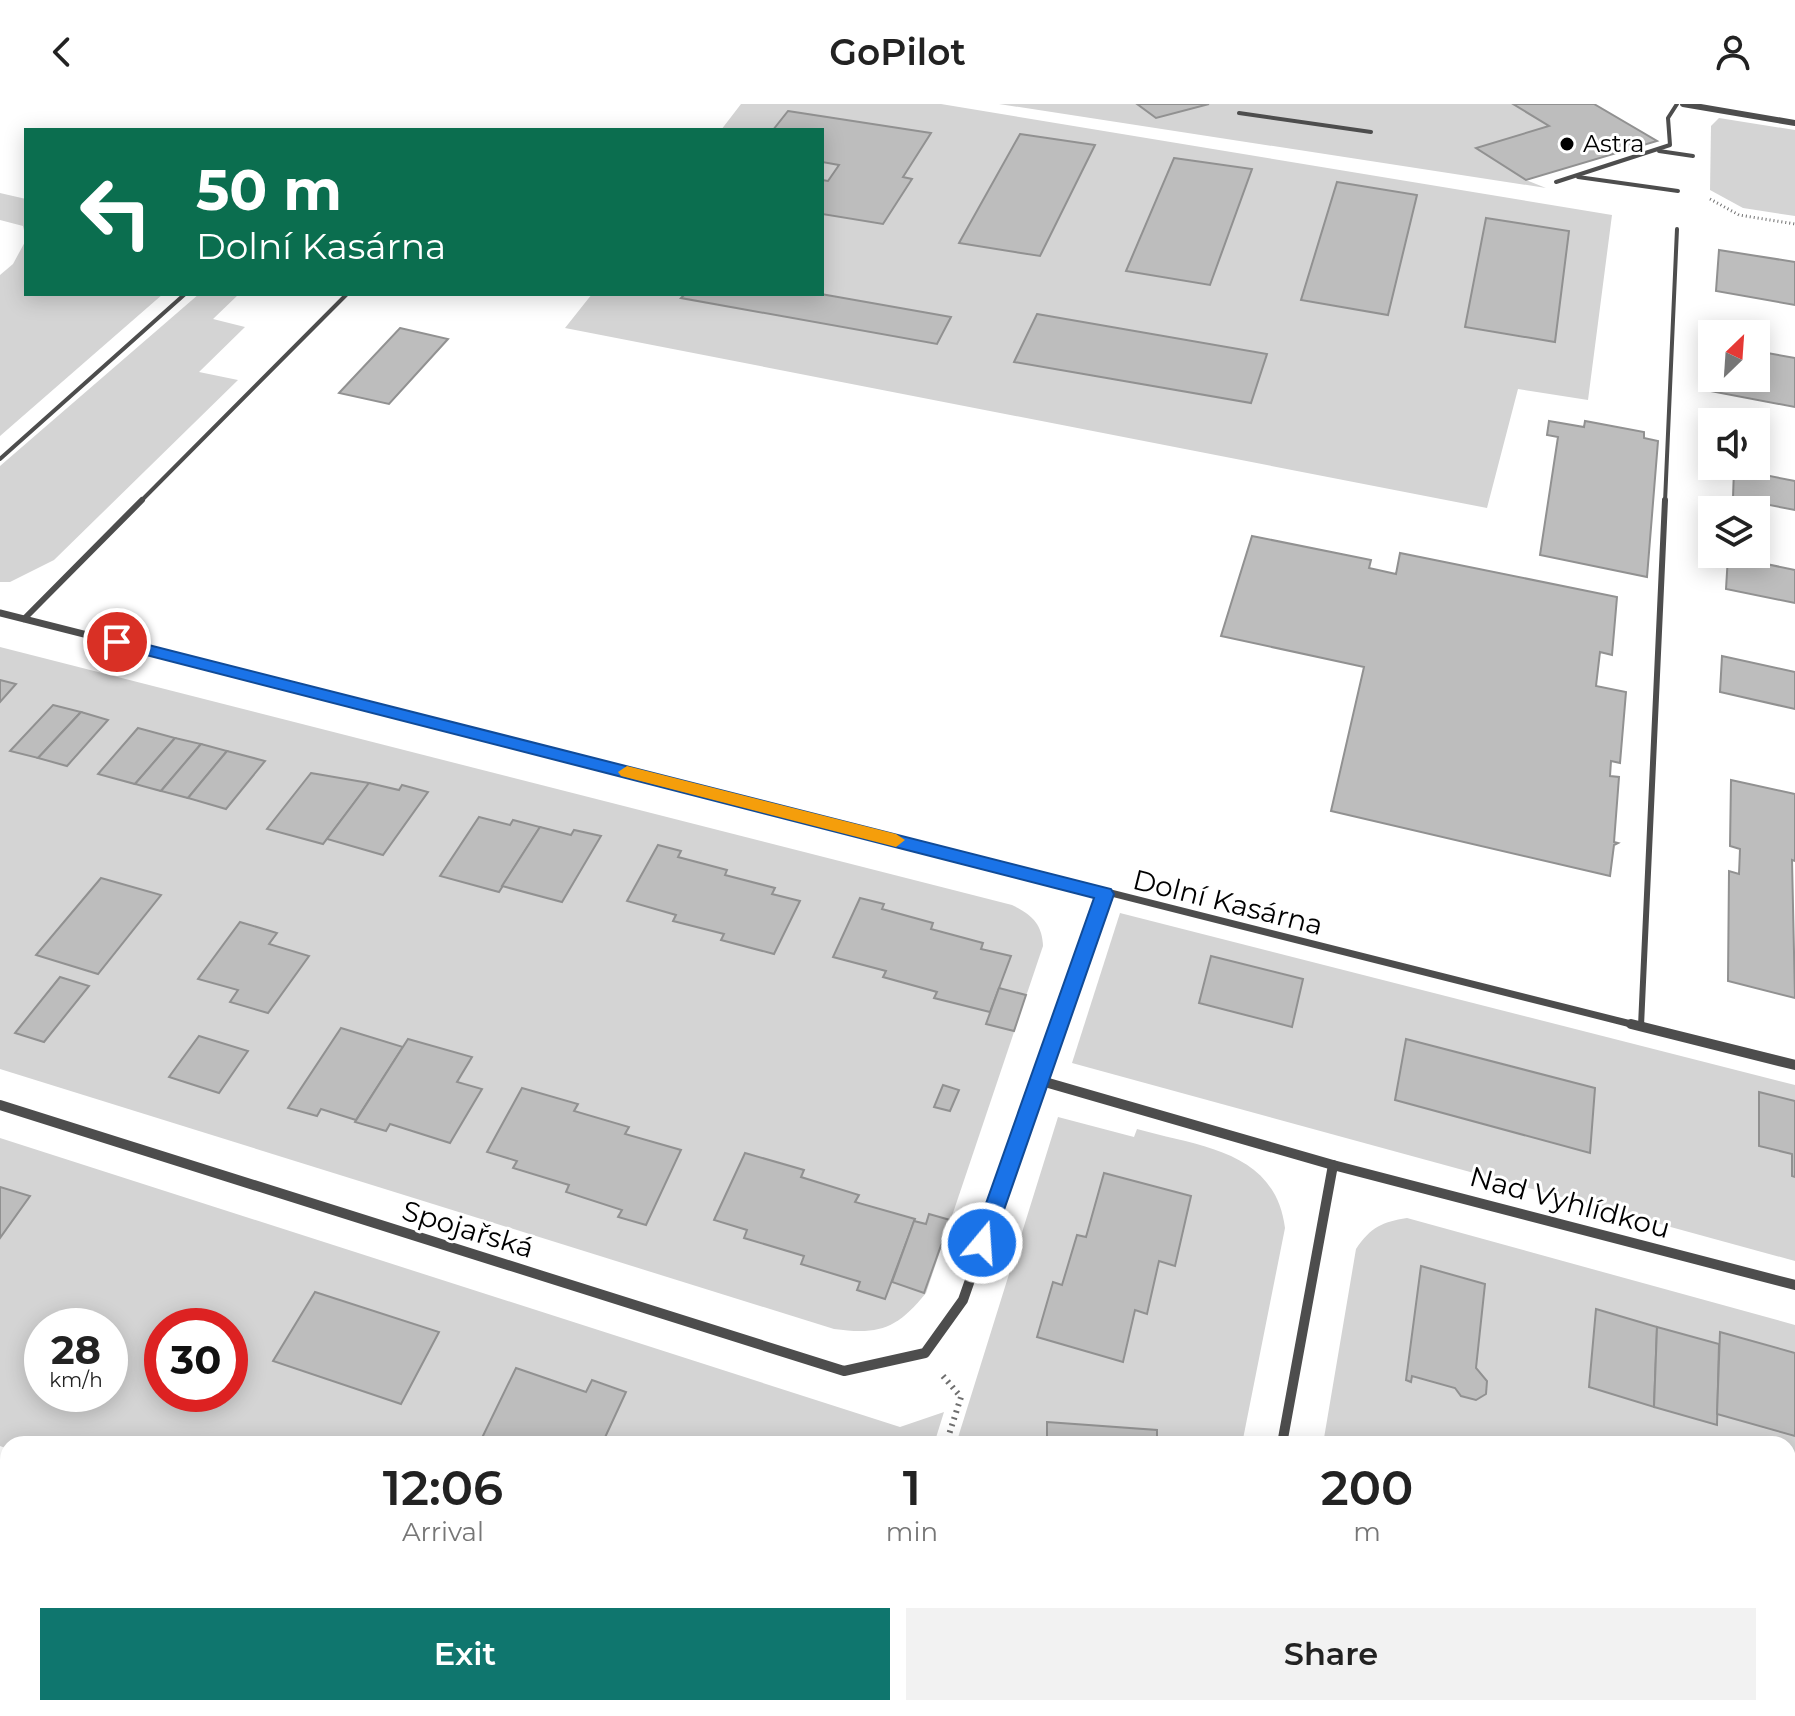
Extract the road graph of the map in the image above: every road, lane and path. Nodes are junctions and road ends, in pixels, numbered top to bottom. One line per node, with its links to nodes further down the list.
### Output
1 (1680, 104): 3 (street); 5 (lane)
2 (1239, 113): 4 (lane)
3 (1795, 123)
4 (1371, 132)
5 (1656, 151): 6 (lane); 7 (lane)
6 (1693, 156)
7 (1575, 176): 8 (lane); 9 (lane)
8 (1556, 182)
9 (1678, 191)
10 (1710, 199): 11 (path)
11 (1795, 224)
12 (1677, 229): 19 (lane)
13 (183, 296): 15 (lane)
14 (345, 296): 17 (lane)
15 (0, 459)
16 (0, 613): 17 (street, Dolní Kasárna)
17 (24, 619): 18 (street, Dolní Kasárna)
18 (1105, 894): 19 (street, Dolní Kasárna); 21 (street)
19 (1641, 1027): 20 (street, Dolní Kasárna)
20 (1795, 1065)
21 (1038, 1080): 23 (street, Nad Vyhlídkou); 25 (street)
22 (0, 1105): 25 (street, Spojařská)
23 (1333, 1165): 24 (street, Nad Vyhlídkou); 27 (street)
24 (1795, 1285)
25 (925, 1353): 26 (path)
26 (949, 1436)
27 (1283, 1436)

